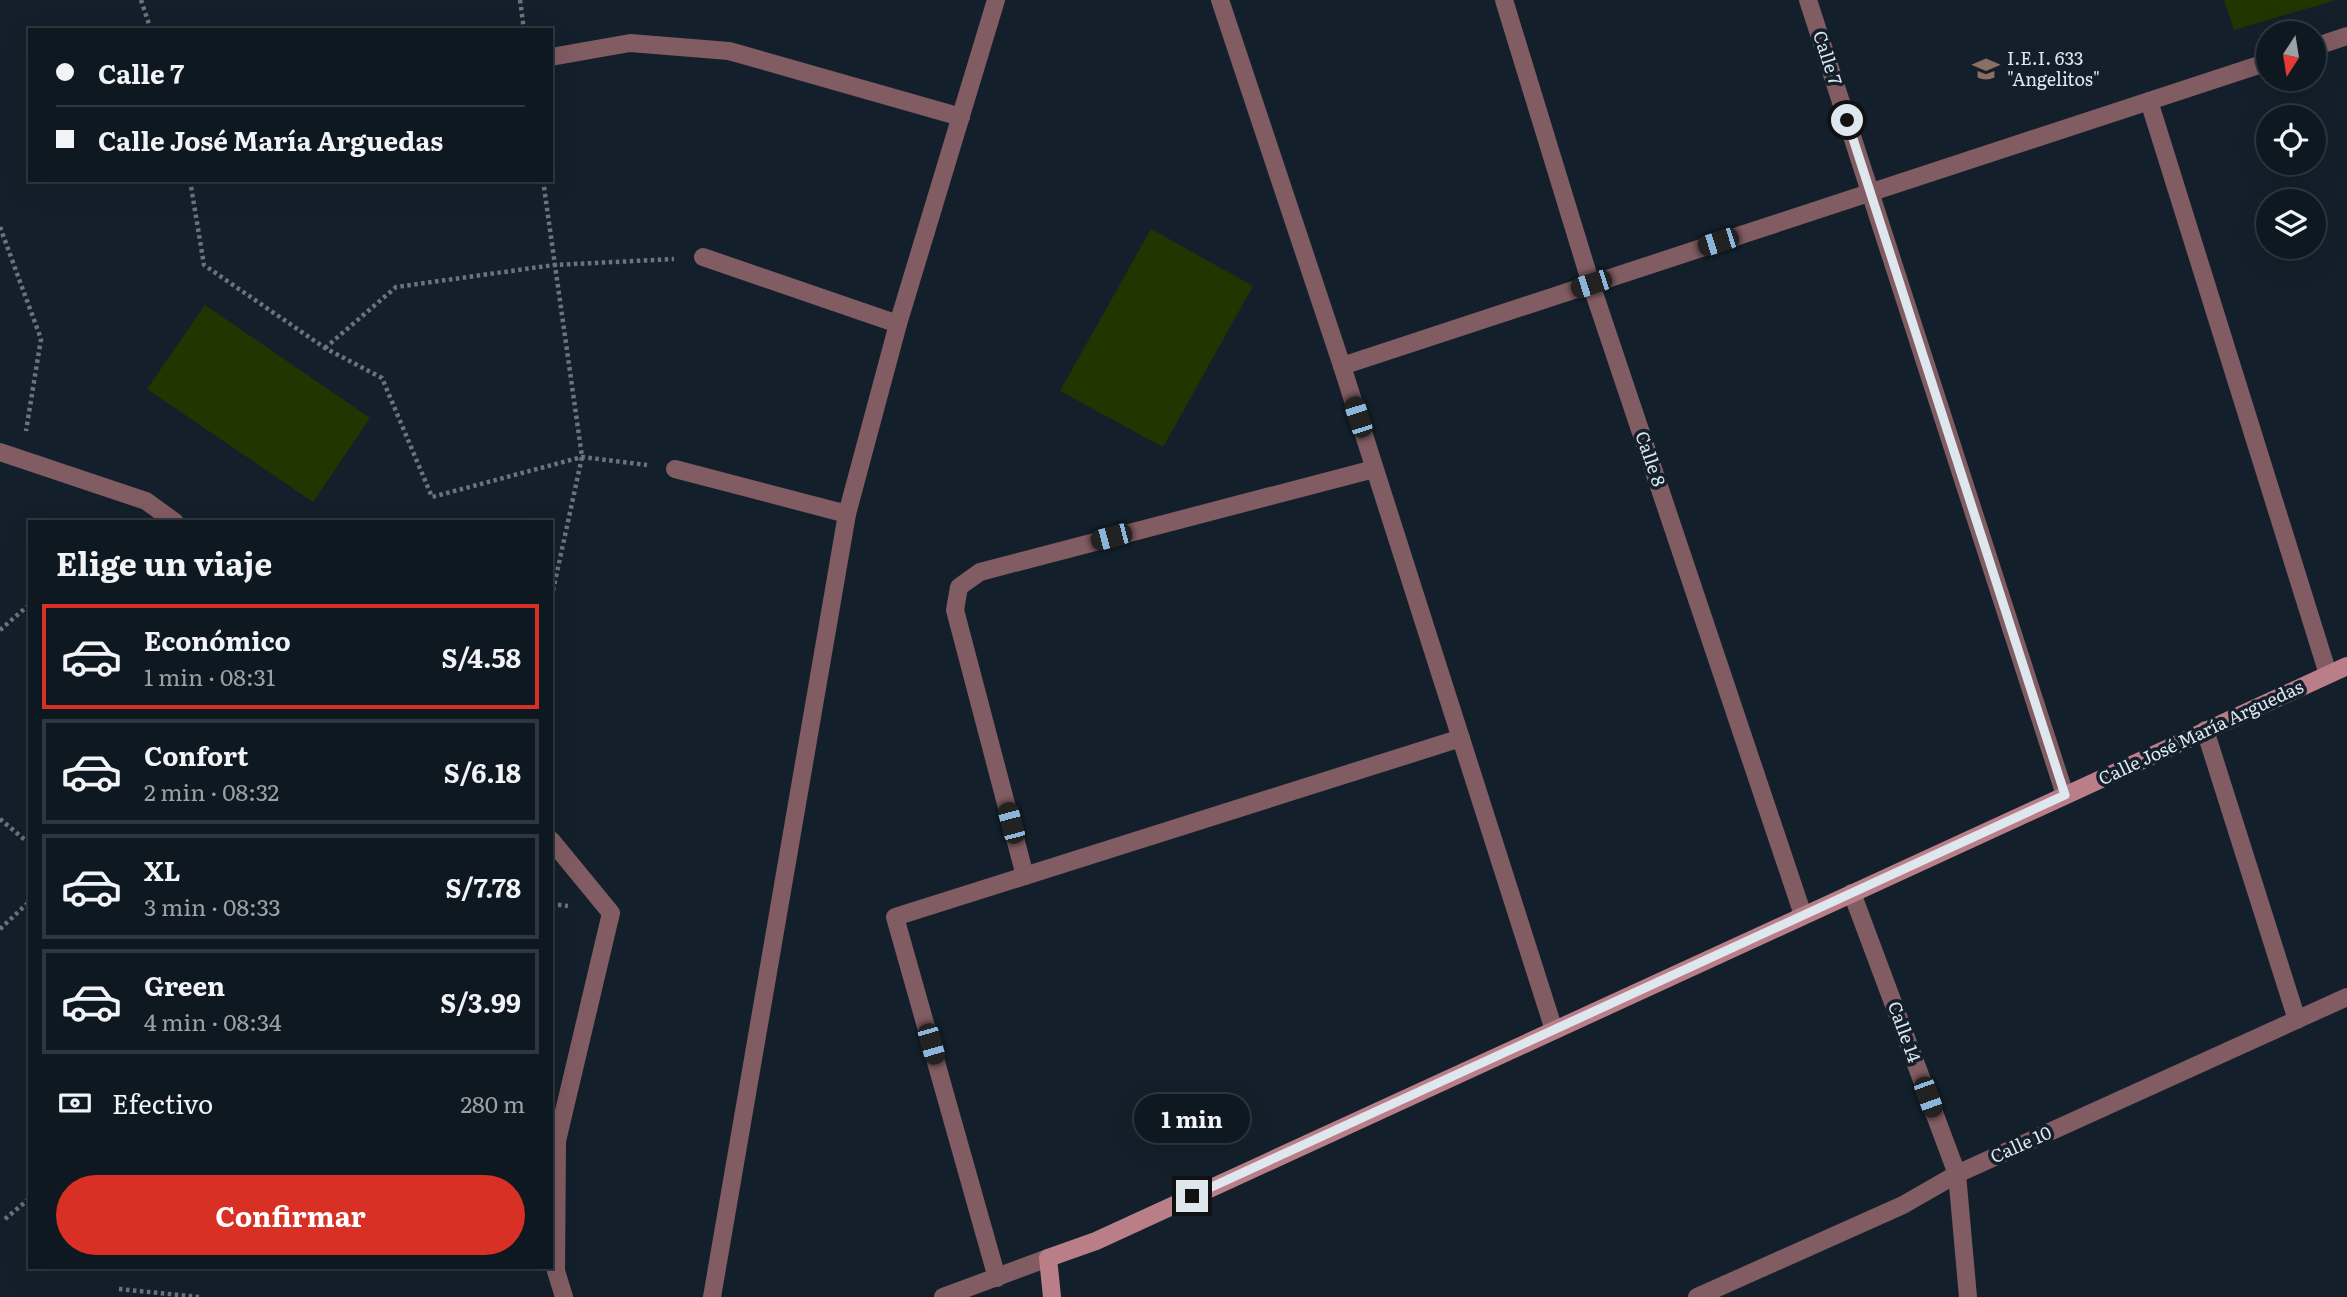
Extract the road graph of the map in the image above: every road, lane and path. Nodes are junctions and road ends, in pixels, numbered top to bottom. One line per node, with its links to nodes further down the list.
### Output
1 (141, 0): 7 (path)
2 (520, 0): 8 (path)
3 (996, 0): 14 (street)
4 (1220, 0): 24 (street)
5 (1504, 0): 21 (street, Calle 8)
6 (1808, 0): 17 (street, Calle 7)
7 (150, 28)
8 (524, 28)
9 (2347, 36): 10 (street)
10 (2326, 43)
11 (553, 57): 14 (street)
12 (2256, 66): 13 (street)
13 (2149, 100): 17 (street); 36 (street)
14 (961, 117): 22 (street)
15 (190, 182): 23 (path)
16 (543, 182): 20 (path)
17 (1870, 192): 21 (street); 39 (street, Calle 7)
18 (0, 227): 27 (path)
19 (703, 257): 20 (path); 22 (street)
20 (554, 265): 23 (path); 26 (path)
21 (1591, 284): 24 (street); 46 (street, Calle 8)
22 (898, 324): 30 (street)
23 (325, 348): 26 (path)
24 (1342, 366): 29 (street)
25 (0, 452): 27 (street)
26 (582, 457): 28 (path); 32 (path)
27 (22, 459): 31 (street)
28 (675, 468): 30 (street)
29 (1374, 469): 38 (street); 43 (street)
30 (847, 514): 59 (street)
31 (172, 520)
32 (553, 591)
33 (28, 606): 34 (path)
34 (0, 630)
35 (2347, 666): 36 (street, Calle José María Arguedas)
36 (2328, 674): 37 (street, Calle José María Arguedas)
37 (2206, 730): 39 (street, Calle José María Arguedas); 49 (street)
38 (1461, 737): 43 (street); 50 (street)
39 (2065, 795): 44 (street, Calle José María Arguedas)
40 (0, 818): 41 (path)
41 (28, 842)
42 (553, 842): 58 (street)
43 (1025, 876): 55 (street)
44 (1852, 893): 46 (street, Calle José María Arguedas); 51 (street, Calle 14)
45 (28, 903): 47 (path)
46 (1803, 915): 50 (street, Calle José María Arguedas)
47 (0, 929)
48 (2347, 997): 49 (street, Calle 10)
49 (2297, 1020): 51 (street, Calle 10)
50 (1554, 1030): 54 (street, Calle José María Arguedas)
51 (1957, 1174): 62 (street, Calle 10); 63 (street, Calle 14)
52 (28, 1200): 53 (path)
53 (5, 1219)
54 (1048, 1258): 55 (street, Calle José María Arguedas); 61 (street)
55 (997, 1278): 60 (street, Calle José María Arguedas)
56 (119, 1289): 57 (path)
57 (199, 1297)
58 (564, 1297)
59 (712, 1297)
60 (943, 1297)
61 (1052, 1297)
62 (1697, 1297)
63 (1968, 1297)

